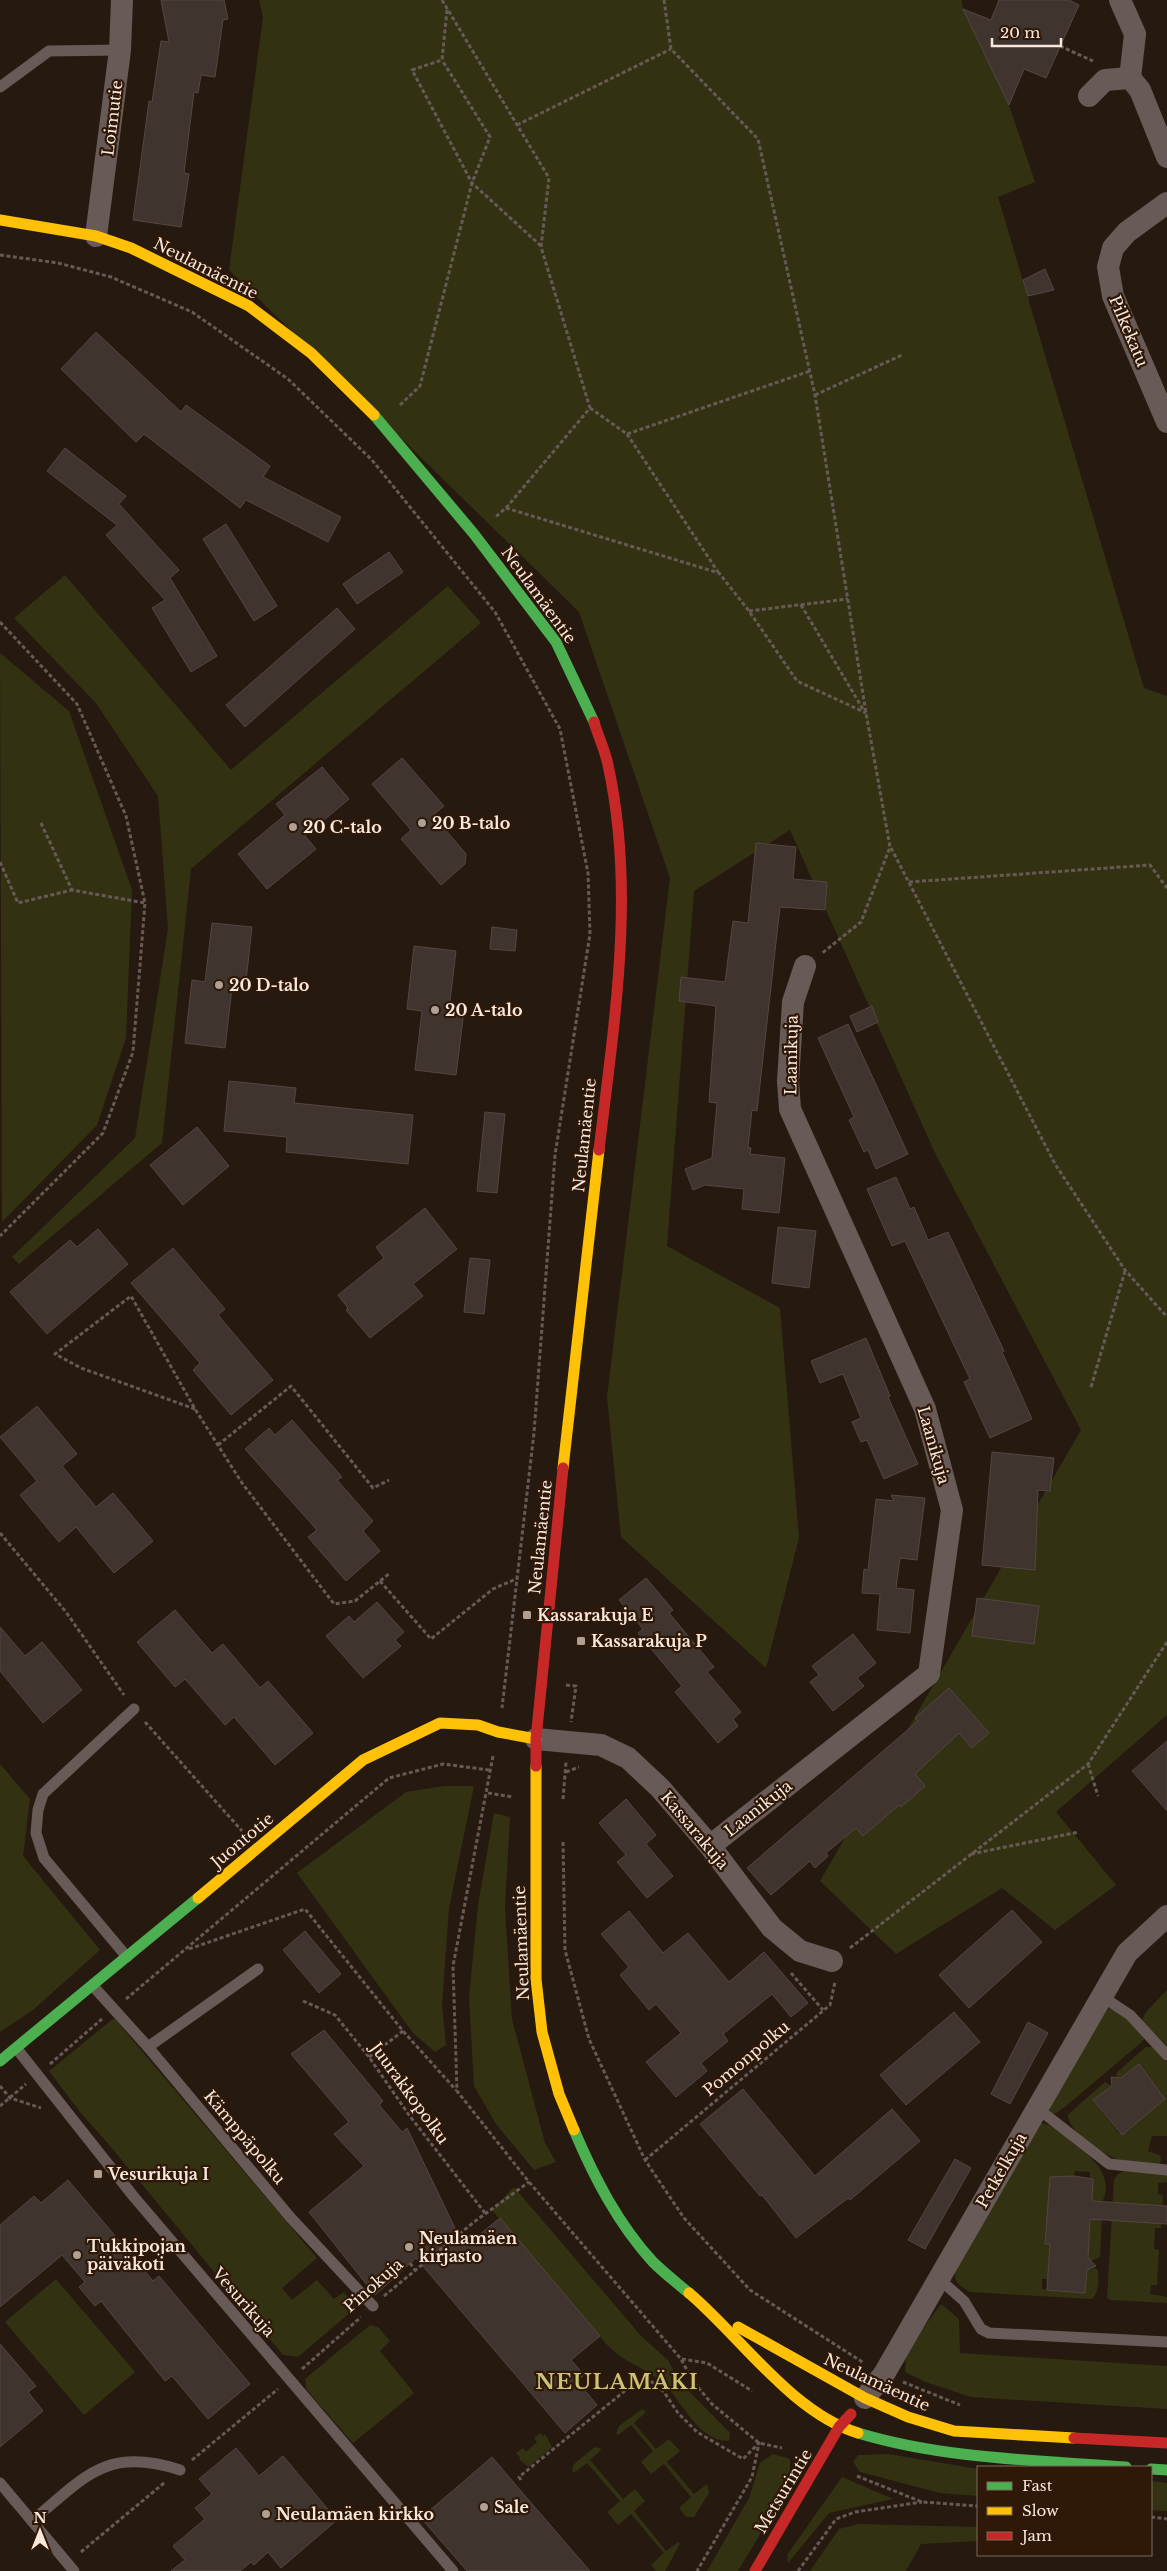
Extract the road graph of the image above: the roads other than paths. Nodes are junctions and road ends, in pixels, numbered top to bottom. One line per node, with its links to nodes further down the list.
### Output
1 (122, 0): 3 (street, Loimutie)
2 (1120, 0): 4 (street)
3 (120, 50): 5 (lane); 10 (street, Loimutie)
4 (1130, 78): 6 (street); 7 (street)
5 (0, 87)
6 (1089, 96)
7 (1167, 157)
8 (1167, 203): 11 (street, Pilkekatu)
9 (0, 220): 10 (street, Neulamäentie)
10 (96, 236): 14 (street, Neulamäentie)
11 (1167, 422)
12 (805, 966): 15 (street, Laanikuja)
13 (134, 1710): 17 (lane)
14 (536, 1739): 15 (street, Kassarakuja); 17 (street, Juontotie); 30 (street, Neulamäentie)
15 (710, 1846): 18 (street, Kassarakuja)
16 (1167, 1916): 21 (street, Petkelkuja)
17 (127, 1957): 20 (street, Juontotie)
18 (832, 1961)
19 (258, 1969): 22 (lane)
20 (93, 1986): 22 (lane, Kämppäpolku); 23 (street, Juontotie)
21 (1103, 1997): 24 (lane); 26 (street, Petkelkuja)
22 (148, 2047): 29 (lane, Kämppäpolku)
23 (17, 2049): 25 (street, Juontotie); 43 (lane, Vesurikuja)
24 (1167, 2055)
25 (0, 2062)
26 (1037, 2108): 27 (lane); 28 (street, Petkelkuja)
27 (1167, 2170)
28 (938, 2278): 31 (lane); 32 (street, Petkelkuja)
29 (373, 2306)
30 (709, 2310): 32 (street, Neulamäentie); 33 (street, Neulamäentie)
31 (1167, 2342)
32 (865, 2398): 33 (street, Petkelkuja); 34 (street, Neulamäentie)
33 (839, 2427): 35 (street, Neulamäentie); 41 (street, Metsurintie)
34 (1167, 2443)
35 (1113, 2466)
36 (1152, 2469): 38 (street)
37 (180, 2470): 40 (lane)
38 (1167, 2470)
39 (0, 2483): 40 (lane)
40 (32, 2521): 42 (lane)
41 (761, 2567)
42 (74, 2571)
43 (453, 2571)

